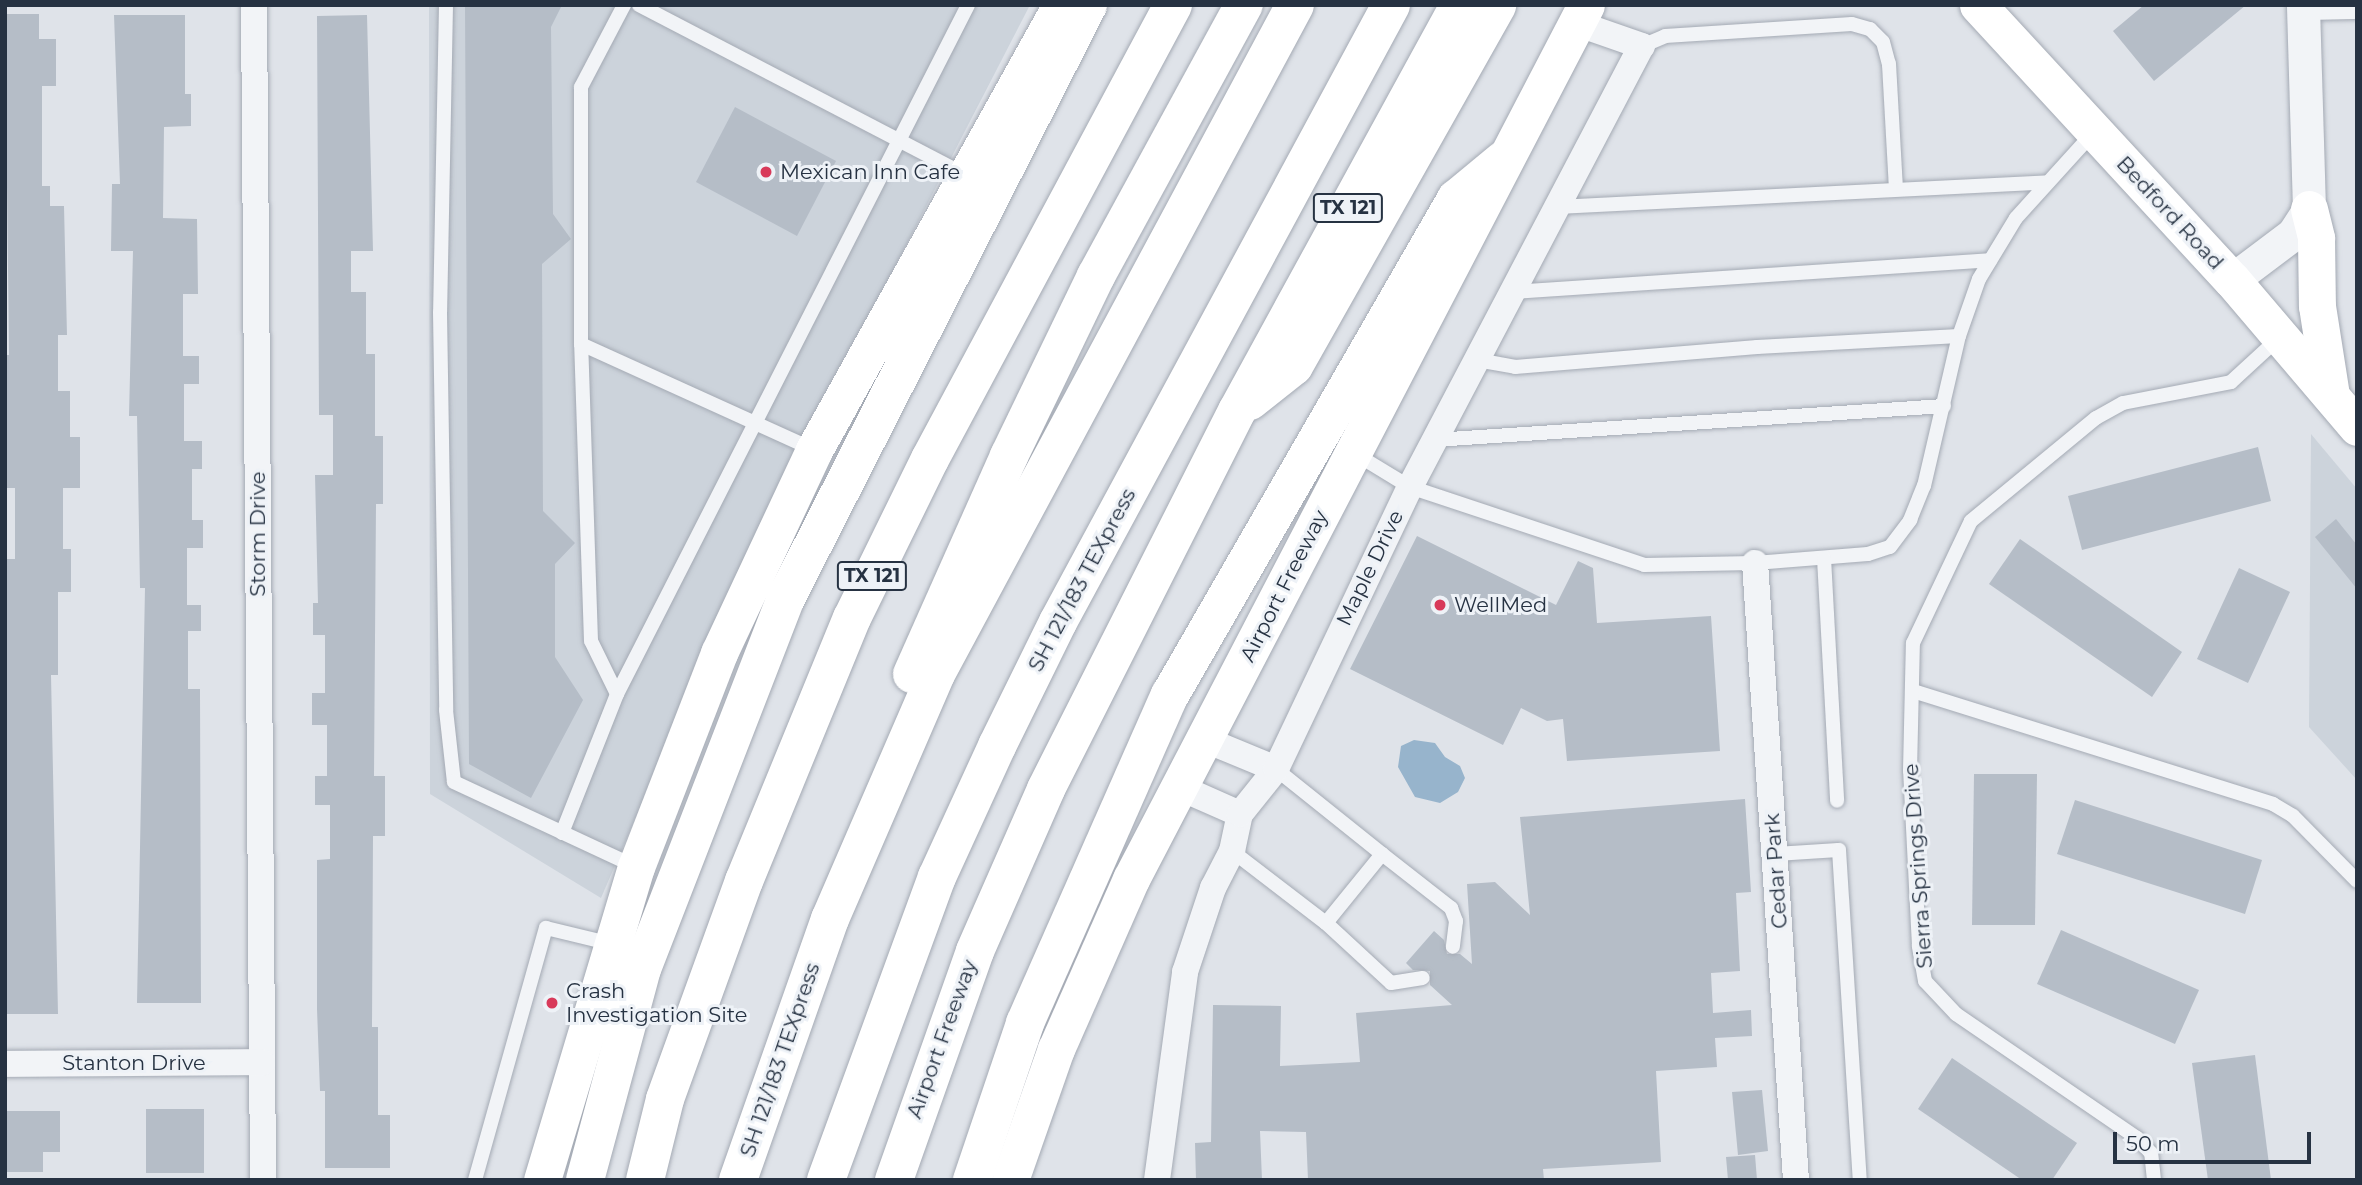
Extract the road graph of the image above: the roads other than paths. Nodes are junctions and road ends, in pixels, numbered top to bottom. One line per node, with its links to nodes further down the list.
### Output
1 (254, 5): 63 (street, Storm Drive)
2 (446, 5): 53 (lane)
3 (624, 5): 32 (lane)
4 (639, 5): 20 (lane)
5 (968, 5): 20 (lane)
6 (1061, 5): 22 (main road)
7 (1088, 5): 68 (highway)
8 (1173, 5): 69 (highway, TX 121)
9 (1244, 5): 49 (highway)
10 (1295, 5): 49 (highway, SH 121/183 TEXpress)
11 (1391, 5): 71 (highway, SH 121/183 TEXpress)
12 (1459, 5): 36 (highway, Airport Freeway / TX 121)
13 (1497, 5): 36 (highway)
14 (1978, 5): 19 (main road, Bedford Road)
15 (2303, 9): 16 (lane); 26 (street)
16 (2357, 12)
17 (1581, 14): 18 (street); 21 (main road, Airport Freeway)
18 (1642, 46): 24 (lane); 25 (street, Maple Drive)
19 (2094, 132): 23 (lane); 28 (main road, Bedford Road)
20 (901, 143): 22 (lane); 37 (lane)
21 (1503, 161): 41 (main road, Airport Freeway); 73 (highway)
22 (966, 175): 40 (main road)
23 (2046, 182): 24 (lane); 27 (lane)
24 (1896, 189): 25 (lane)
25 (1559, 207): 29 (street, Maple Drive)
26 (2309, 209): 28 (street); 34 (main road)
27 (1990, 260): 29 (lane); 30 (lane)
28 (2232, 280): 31 (main road, Bedford Road)
29 (1512, 292): 33 (street, Maple Drive)
30 (1959, 336): 33 (lane); 35 (lane)
31 (2280, 337): 34 (main road, Bedford Road); 45 (lane, Sierra Springs Drive)
32 (581, 344): 37 (lane); 46 (lane)
33 (1477, 360): 39 (street, Maple Drive)
34 (2331, 397): 38 (main road, Bedford Road)
35 (1944, 406): 39 (lane); 43 (lane)
36 (1237, 411): 72 (highway, Airport Freeway / TX 121)
37 (756, 424): 40 (lane); 46 (lane)
38 (2357, 427)
39 (1435, 440): 42 (street, Maple Drive)
40 (814, 450): 57 (main road)
41 (1353, 453): 42 (lane); 47 (main road, Airport Freeway)
42 (1410, 488): 44 (lane); 48 (street, Maple Drive)
43 (1824, 558): 44 (lane); 51 (lane)
44 (1755, 563): 56 (street, Cedar Park)
45 (1913, 691): 58 (lane); 78 (lane, Sierra Springs Drive)
46 (617, 694): 53 (lane)
47 (1206, 740): 48 (street); 50 (main road, Airport Freeway)
48 (1276, 769): 52 (street, Maple Drive); 55 (lane)
49 (884, 787): 70 (highway, SH 121/183 TEXpress)
50 (1181, 788): 52 (street); 74 (main road, Airport Freeway)
51 (1837, 802)
52 (1240, 814): 54 (street, Maple Drive)
53 (562, 832): 57 (lane)
54 (1232, 851): 59 (lane); 75 (street, Maple Drive)
55 (1382, 854): 59 (lane); 61 (lane)
56 (1774, 854): 76 (street, Cedar Park); 77 (lane)
57 (636, 867): 60 (main road)
58 (2357, 881)
59 (1326, 923): 62 (lane)
60 (613, 944): 66 (lane); 67 (main road)
61 (1452, 947)
62 (1423, 978)
63 (262, 1062): 64 (street, Stanton Drive); 65 (street, Storm Drive)
64 (5, 1063)
65 (263, 1180)
66 (475, 1180)
67 (542, 1180)
68 (585, 1180)
69 (645, 1180)
70 (738, 1180)
71 (826, 1180)
72 (894, 1180)
73 (972, 1180)
74 (1010, 1180)
75 (1157, 1180)
76 (1796, 1180)
77 (1860, 1180)
78 (2154, 1180)

